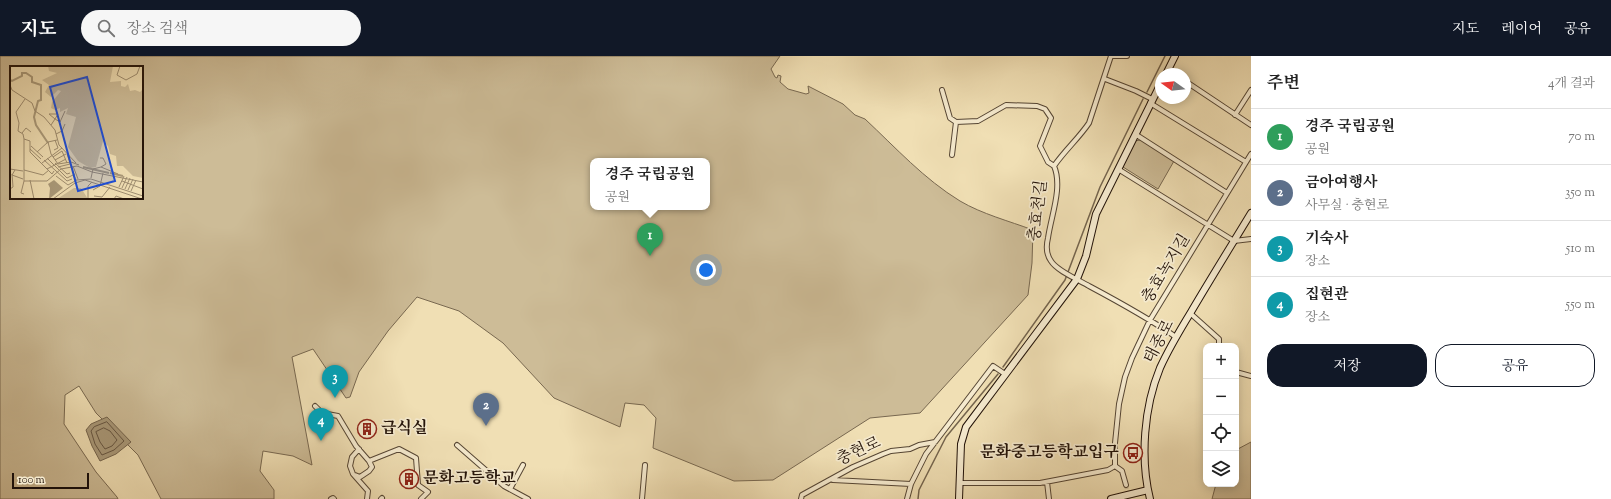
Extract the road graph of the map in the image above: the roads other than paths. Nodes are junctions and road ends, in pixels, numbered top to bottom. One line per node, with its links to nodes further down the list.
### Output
1 (1127, 56): 4 (street, 충효천길)
2 (1175, 56): 3 (street)
3 (1169, 68)
4 (1105, 79): 9 (street); 17 (street, 충효천길)
5 (1191, 85): 10 (street)
6 (942, 90): 11 (street)
7 (1251, 90): 10 (street)
8 (1155, 94): 9 (street)
9 (1151, 101): 13 (street); 16 (street)
10 (1236, 115): 12 (street)
11 (956, 122): 15 (street); 17 (street)
12 (1251, 125)
13 (1135, 134): 18 (street); 19 (street)
14 (1251, 154): 16 (street, 충효녹지길)
15 (952, 155)
16 (1246, 162): 19 (street, 충효녹지길)
17 (1054, 166): 24 (street, 충효천길)
18 (1118, 169): 21 (street, 충효녹지길); 24 (street)
19 (1227, 192): 21 (street, 충효녹지길)
20 (1251, 213): 23 (street, 태종로)
21 (1208, 224): 23 (street); 26 (street, 충효녹지길)
22 (1251, 239): 23 (street)
23 (1234, 241): 25 (street, 태종로)
24 (1077, 279): 26 (street, 충효천길); 30 (street)
25 (1190, 313): 27 (street, 태종로); 28 (street)
26 (1150, 320): 27 (street, 충효녹지길); 39 (street)
27 (1176, 337): 47 (street, 태종로)
28 (1219, 343)
29 (1239, 373): 31 (street)
30 (1005, 374): 33 (street); 43 (street)
31 (1251, 376)
32 (315, 406): 35 (street)
33 (935, 442): 41 (street, 충현로); 44 (street)
34 (458, 445): 46 (street)
35 (359, 449): 36 (street); 40 (street)
36 (369, 461): 40 (street); 49 (street)
37 (523, 465): 46 (street)
38 (645, 465): 51 (street)
39 (1115, 466): 42 (street); 45 (street)
40 (353, 474): 48 (street)
41 (828, 481): 44 (street); 52 (street, 충현로)
42 (1047, 482): 43 (street); 55 (street)
43 (960, 483): 54 (street)
44 (910, 484): 53 (street)
45 (1126, 485)
46 (510, 489): 50 (street)
47 (1148, 490): 56 (street); 57 (street, 태종로)
48 (367, 499)
49 (422, 499)
50 (528, 499)
51 (642, 499)
52 (801, 499)
53 (907, 499)
54 (959, 499)
55 (1049, 499)
56 (1111, 499)
57 (1150, 499)

